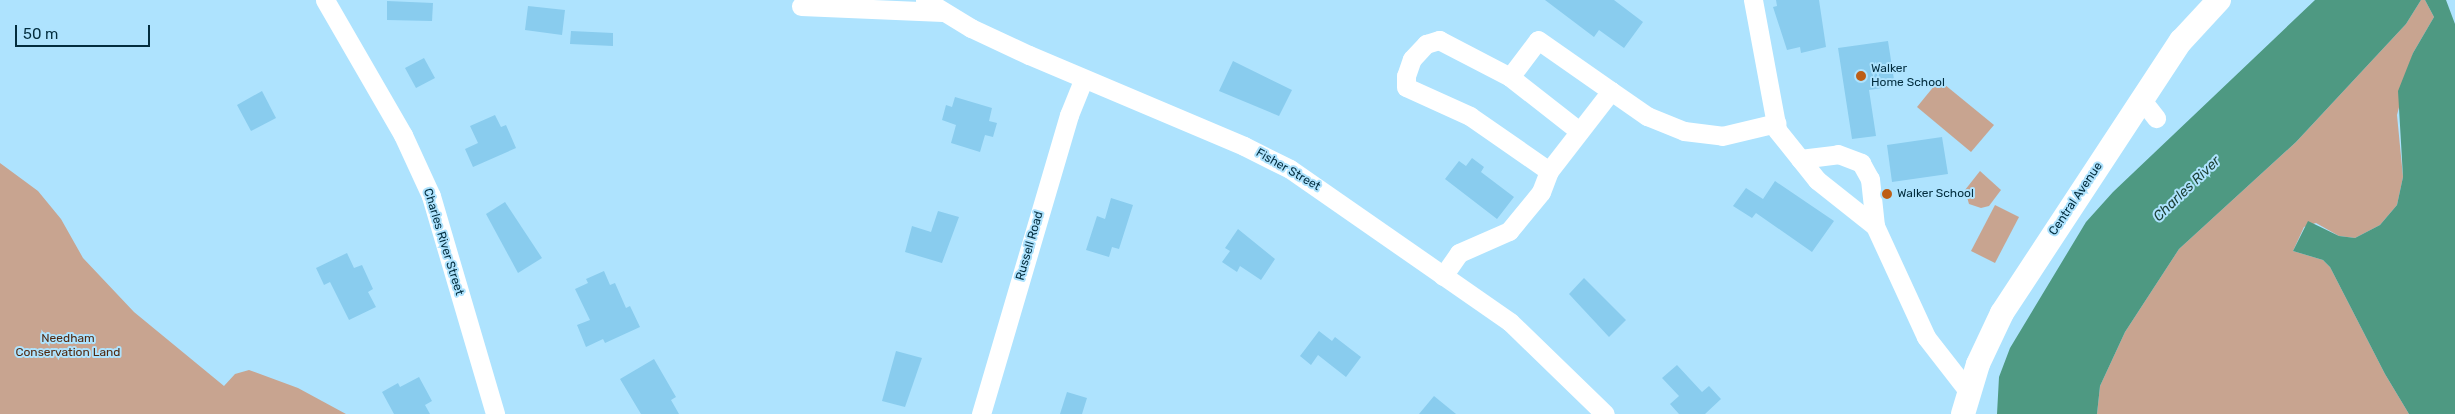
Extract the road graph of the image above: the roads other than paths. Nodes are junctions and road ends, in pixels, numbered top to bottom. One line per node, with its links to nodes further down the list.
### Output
1 (325, 0): 17 (street, Charles River Street)
2 (925, 0): 6 (street, Fisher Street)
3 (1753, 0): 10 (street)
4 (2219, 0): 16 (main road, Central Avenue)
5 (801, 6): 6 (street)
6 (943, 12): 8 (street, Fisher Street)
7 (1510, 77): 9 (street); 11 (street); 13 (street)
8 (1083, 80): 15 (street, Fisher Street); 18 (street, Russell Road)
9 (1611, 90): 10 (street); 11 (street)
10 (1776, 123): 12 (street)
11 (1579, 131): 13 (street)
12 (1800, 159): 14 (street); 14 (street)
13 (1549, 171): 15 (street)
14 (1875, 226): 16 (street)
15 (1443, 276): 19 (street, Fisher Street)
16 (1968, 391): 20 (main road, Central Avenue)
17 (495, 414)
18 (981, 414)
19 (1605, 414)
20 (1963, 414)

